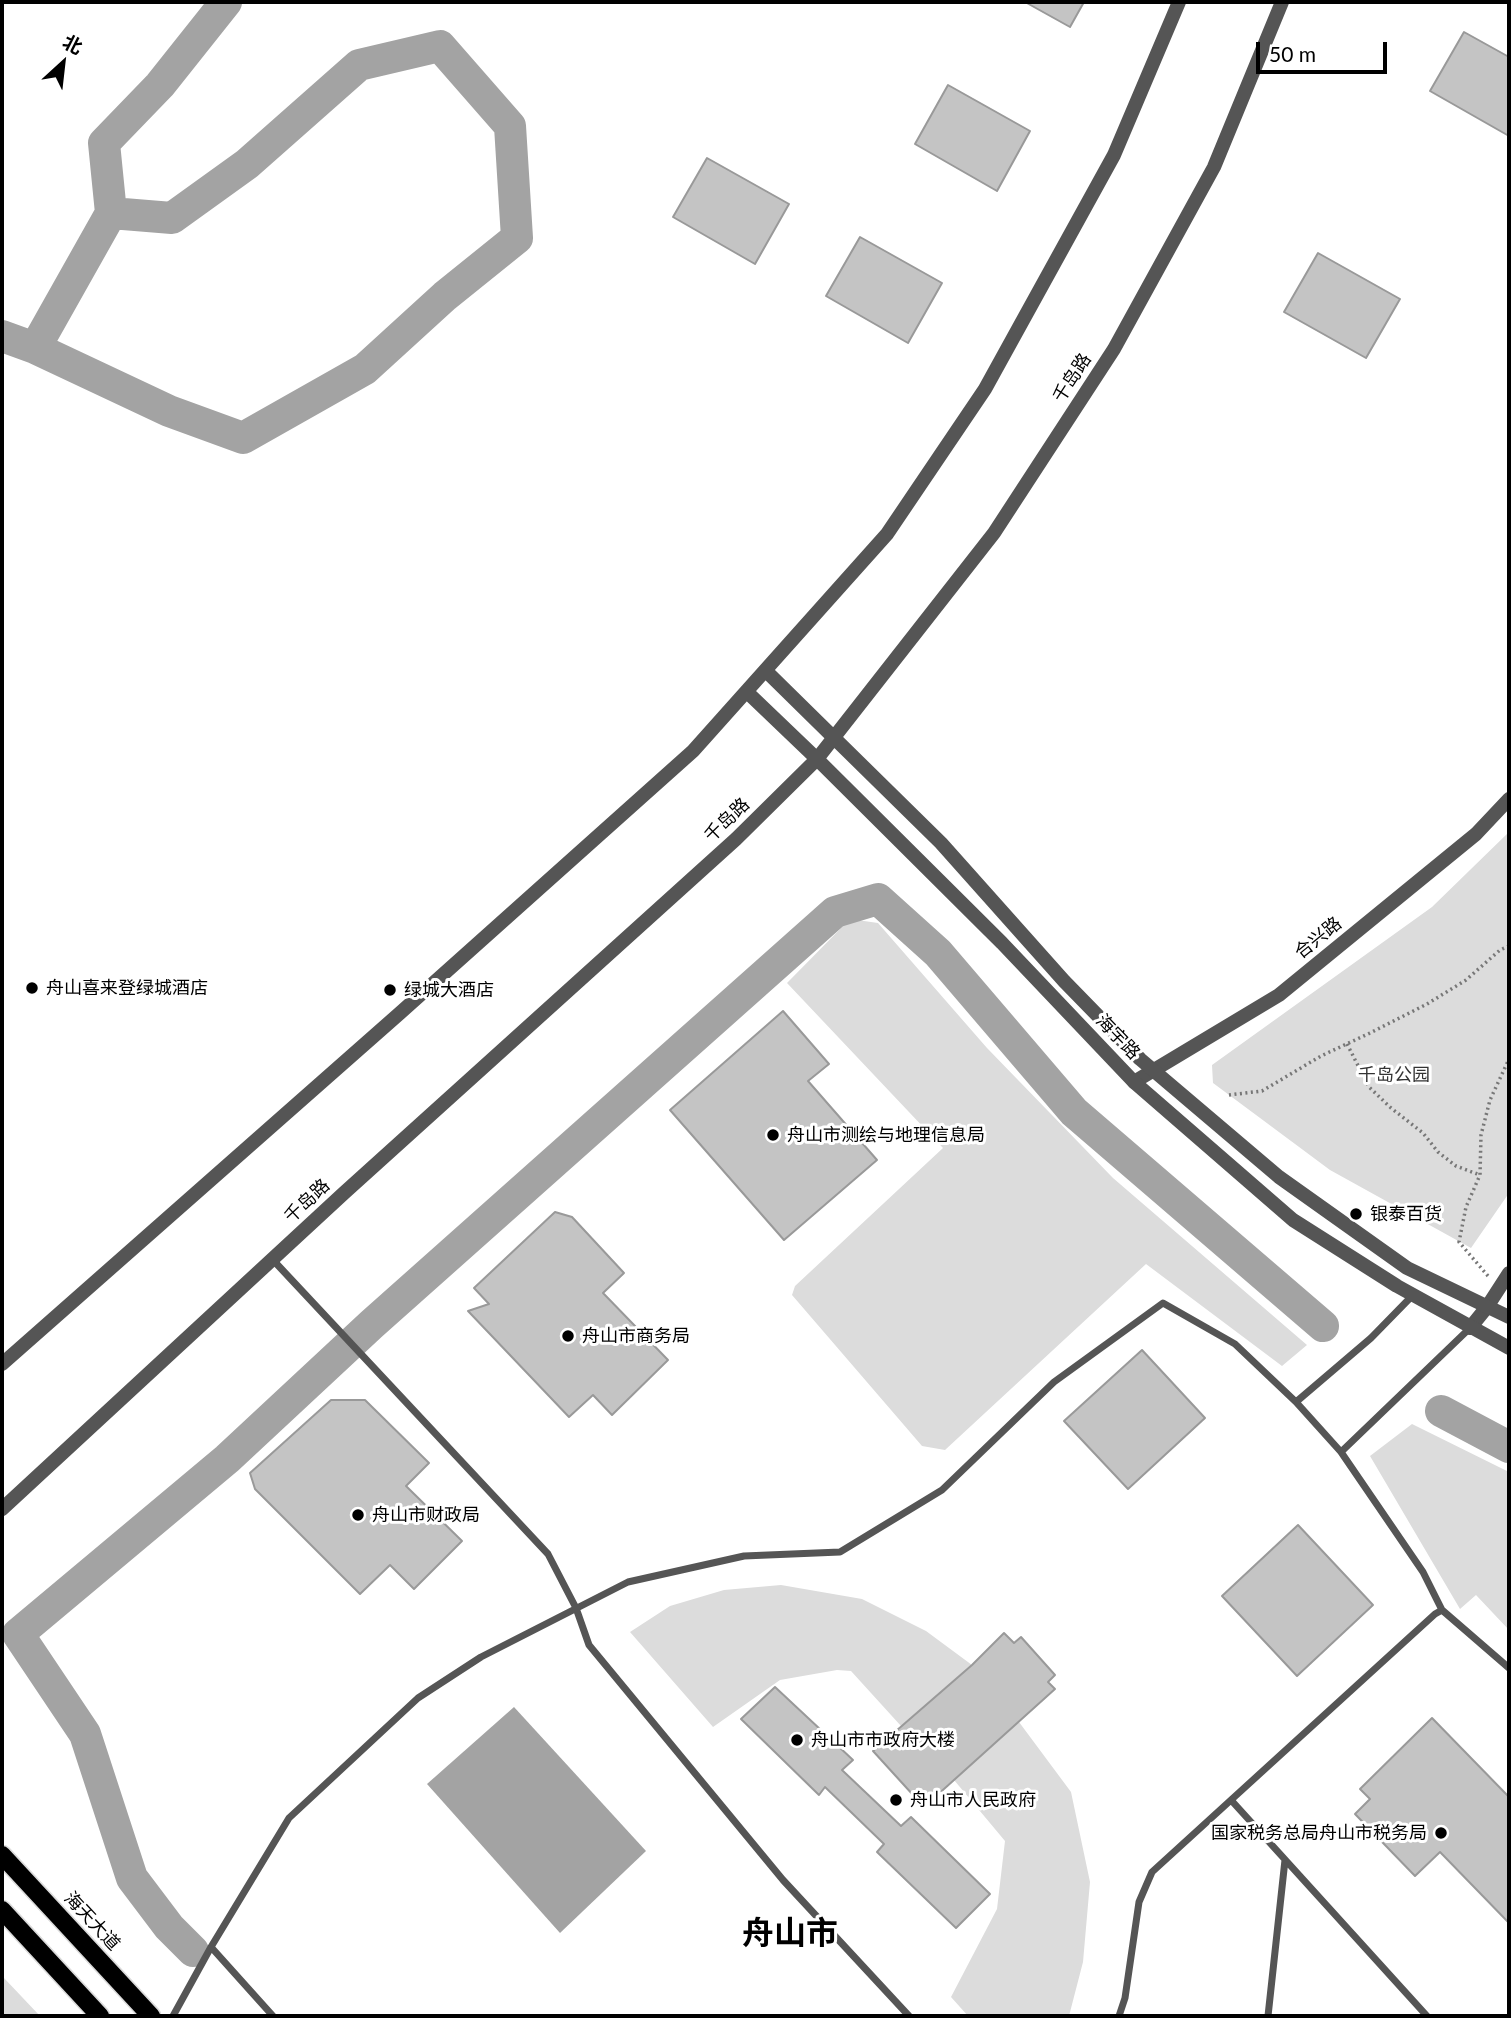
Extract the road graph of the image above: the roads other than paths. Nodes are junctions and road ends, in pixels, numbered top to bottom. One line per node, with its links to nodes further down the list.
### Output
1 (1179, 2): 3 (street)
2 (1282, 2): 5 (street, 千岛路)
3 (766, 671): 4 (street); 5 (street, 海宇路)
4 (747, 692): 6 (street, 海宇路); 17 (street)
5 (834, 738): 6 (street, 千岛路); 8 (street, 海宇路)
6 (817, 759): 9 (street, 海宇路); 10 (street, 千岛路)
7 (1509, 799): 8 (street, 合兴路)
8 (1153, 1071): 9 (street, 合兴路); 13 (street, 海宇路)
9 (1134, 1082): 12 (street, 海宇路)
10 (273, 1259): 20 (street, 千岛路); 21 (lane)
11 (1509, 1273): 13 (street)
12 (1413, 1294): 15 (street, 海宇路); 18 (lane)
13 (1488, 1307): 14 (street, 海宇路); 15 (street)
14 (1509, 1317)
15 (1470, 1328): 16 (street, 海宇路); 19 (lane)
16 (1509, 1348)
17 (2, 1364)
18 (1296, 1402): 19 (lane); 21 (lane)
19 (1341, 1452): 22 (lane)
20 (2, 1509)
21 (576, 1608): 28 (lane); 33 (lane)
22 (1441, 1610): 23 (lane); 24 (lane)
23 (1509, 1668)
24 (1231, 1800): 26 (lane); 34 (lane)
25 (2, 1855): 30 (main road, 海天大道)
26 (1285, 1860): 35 (lane); 36 (lane)
27 (2, 1910): 29 (main road)
28 (211, 1947): 31 (lane); 32 (lane)
29 (100, 2016)
30 (151, 2016)
31 (173, 2016)
32 (273, 2016)
33 (909, 2016)
34 (1119, 2016)
35 (1268, 2016)
36 (1427, 2016)

